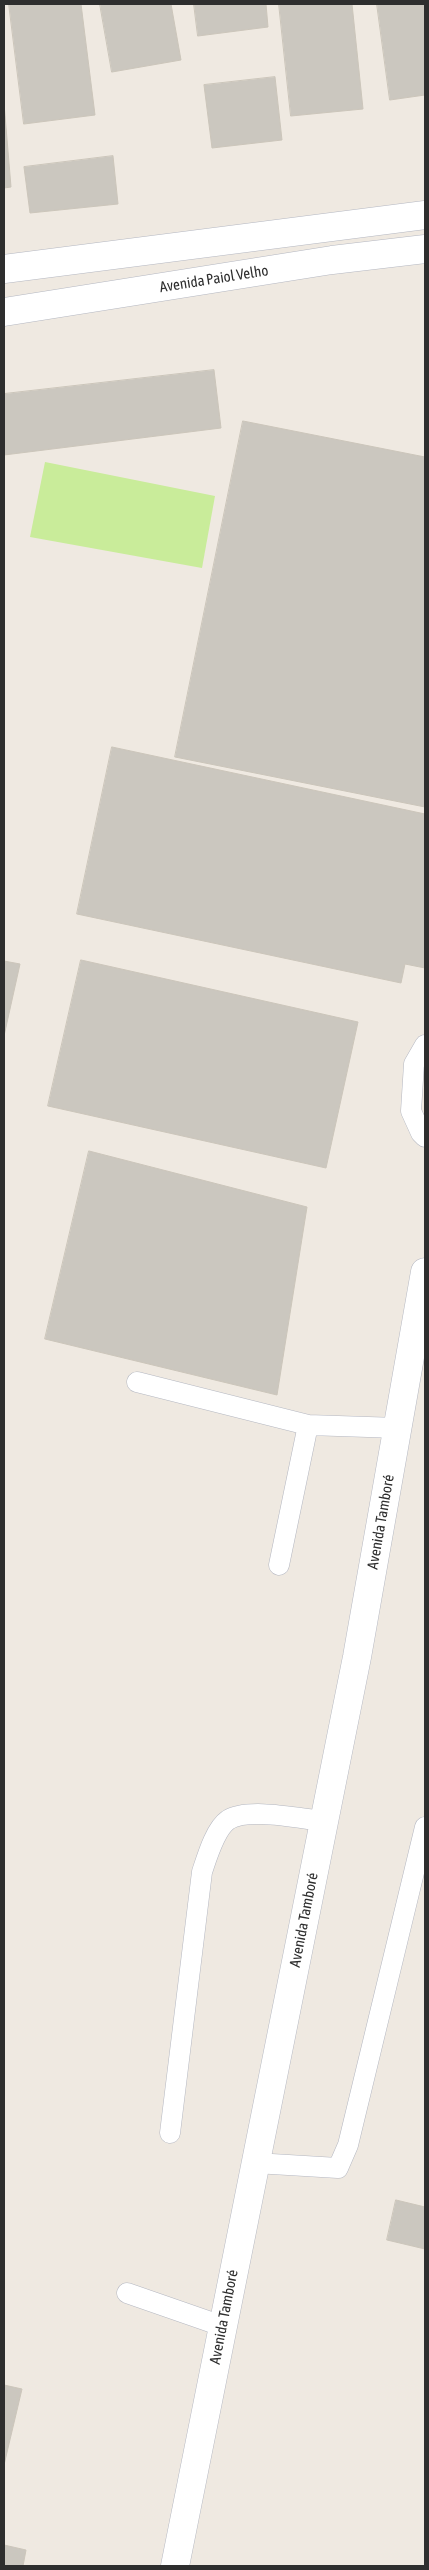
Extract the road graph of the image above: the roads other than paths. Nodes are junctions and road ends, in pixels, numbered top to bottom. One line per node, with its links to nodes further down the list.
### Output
1 (425, 215): 3 (street)
2 (425, 249): 4 (street, Avenida Paiol Velho)
3 (4, 269)
4 (4, 312)
5 (425, 1045): 6 (lane)
6 (425, 1137)
7 (425, 1272): 10 (street, Avenida Tamboré)
8 (137, 1382): 9 (lane)
9 (308, 1425): 10 (lane); 11 (lane)
10 (398, 1428): 12 (street, Avenida Tamboré)
11 (278, 1565)
12 (324, 1821): 14 (lane); 15 (street, Avenida Tamboré)
13 (425, 1827): 15 (lane)
14 (170, 2133)
15 (255, 2163): 17 (street, Avenida Tamboré)
16 (127, 2293): 17 (lane)
17 (222, 2326): 18 (street, Avenida Tamboré)
18 (175, 2566)

